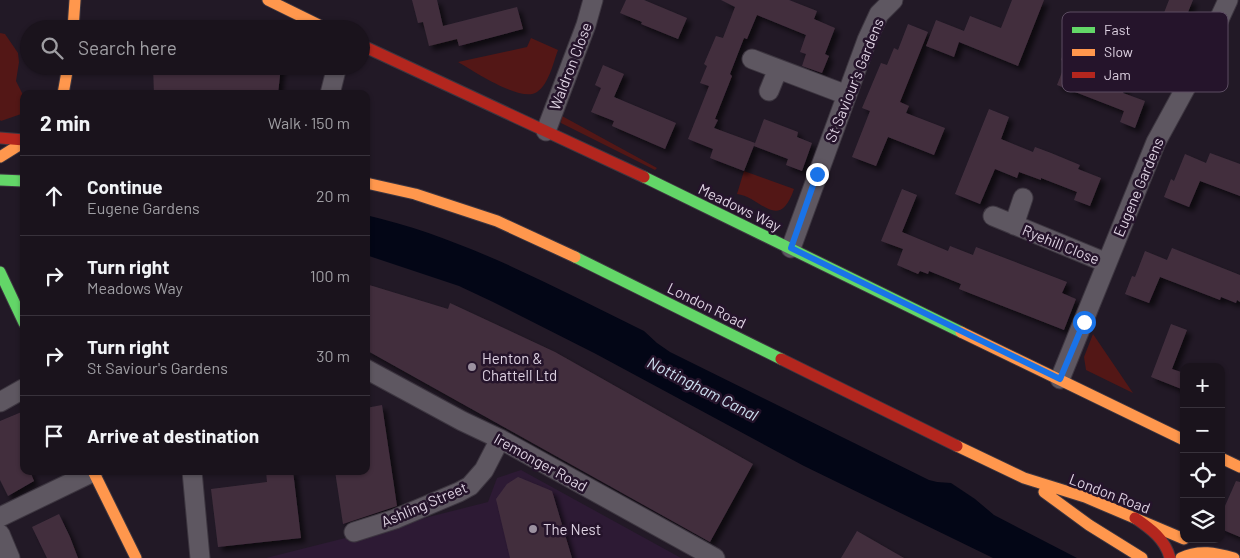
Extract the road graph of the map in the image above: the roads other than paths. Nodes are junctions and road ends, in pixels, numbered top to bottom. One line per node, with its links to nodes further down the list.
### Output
1 (76, 0): 7 (main road)
2 (268, 0): 8 (main road)
3 (593, 0): 19 (street, Waldron Close)
4 (893, 0): 18 (street, St Saviour's Gardens)
5 (1228, 0): 6 (street, Eugene Gardens)
6 (1222, 12)
7 (74, 20)
8 (309, 20)
9 (370, 49): 19 (main road, Meadows Way)
10 (752, 59): 11 (street)
11 (778, 69): 16 (street); 18 (street)
12 (66, 75): 14 (main road)
13 (335, 75): 15 (street)
14 (64, 90)
15 (331, 90)
16 (769, 92)
17 (1183, 92): 32 (street, Eugene Gardens)
18 (847, 94): 31 (street, St Saviour's Gardens)
19 (546, 131): 31 (main road, Meadows Way)
20 (0, 138): 21 (main road)
21 (20, 140)
22 (20, 144): 23 (main road)
23 (0, 157)
24 (4, 181): 25 (main road); 27 (main road)
25 (20, 181)
26 (370, 184): 46 (main road, London Road)
27 (3, 194)
28 (1024, 198): 30 (street, Ryehill Close)
29 (993, 216): 30 (street, Ryehill Close)
30 (1014, 225): 32 (street, Ryehill Close)
31 (791, 248): 36 (main road, Meadows Way)
32 (1107, 262): 36 (street, Eugene Gardens)
33 (0, 272): 34 (main road)
34 (20, 315)
35 (370, 371): 40 (street, Iremonger Road)
36 (1060, 379): 39 (main road, Meadows Way)
37 (20, 391): 38 (street)
38 (0, 402)
39 (1180, 438)
40 (500, 439): 49 (street, Ashling Street); 57 (street, Iremonger Road)
41 (1225, 460): 42 (main road)
42 (1240, 467)
43 (85, 475): 47 (street)
44 (95, 475): 55 (main road)
45 (192, 475): 56 (street)
46 (1024, 478): 48 (main road, London Road); 58 (main road, London Road)
47 (0, 517)
48 (1135, 518): 51 (main road, London Road); 59 (main road)
49 (354, 532)
50 (0, 534): 54 (street)
51 (1180, 537)
52 (1193, 543): 53 (main road, London Road)
53 (1214, 553): 60 (main road); 61 (main road, London Road)
54 (10, 558)
55 (136, 558)
56 (200, 558)
57 (715, 558)
58 (1142, 558)
59 (1170, 558)
60 (1181, 558)
61 (1234, 558)

